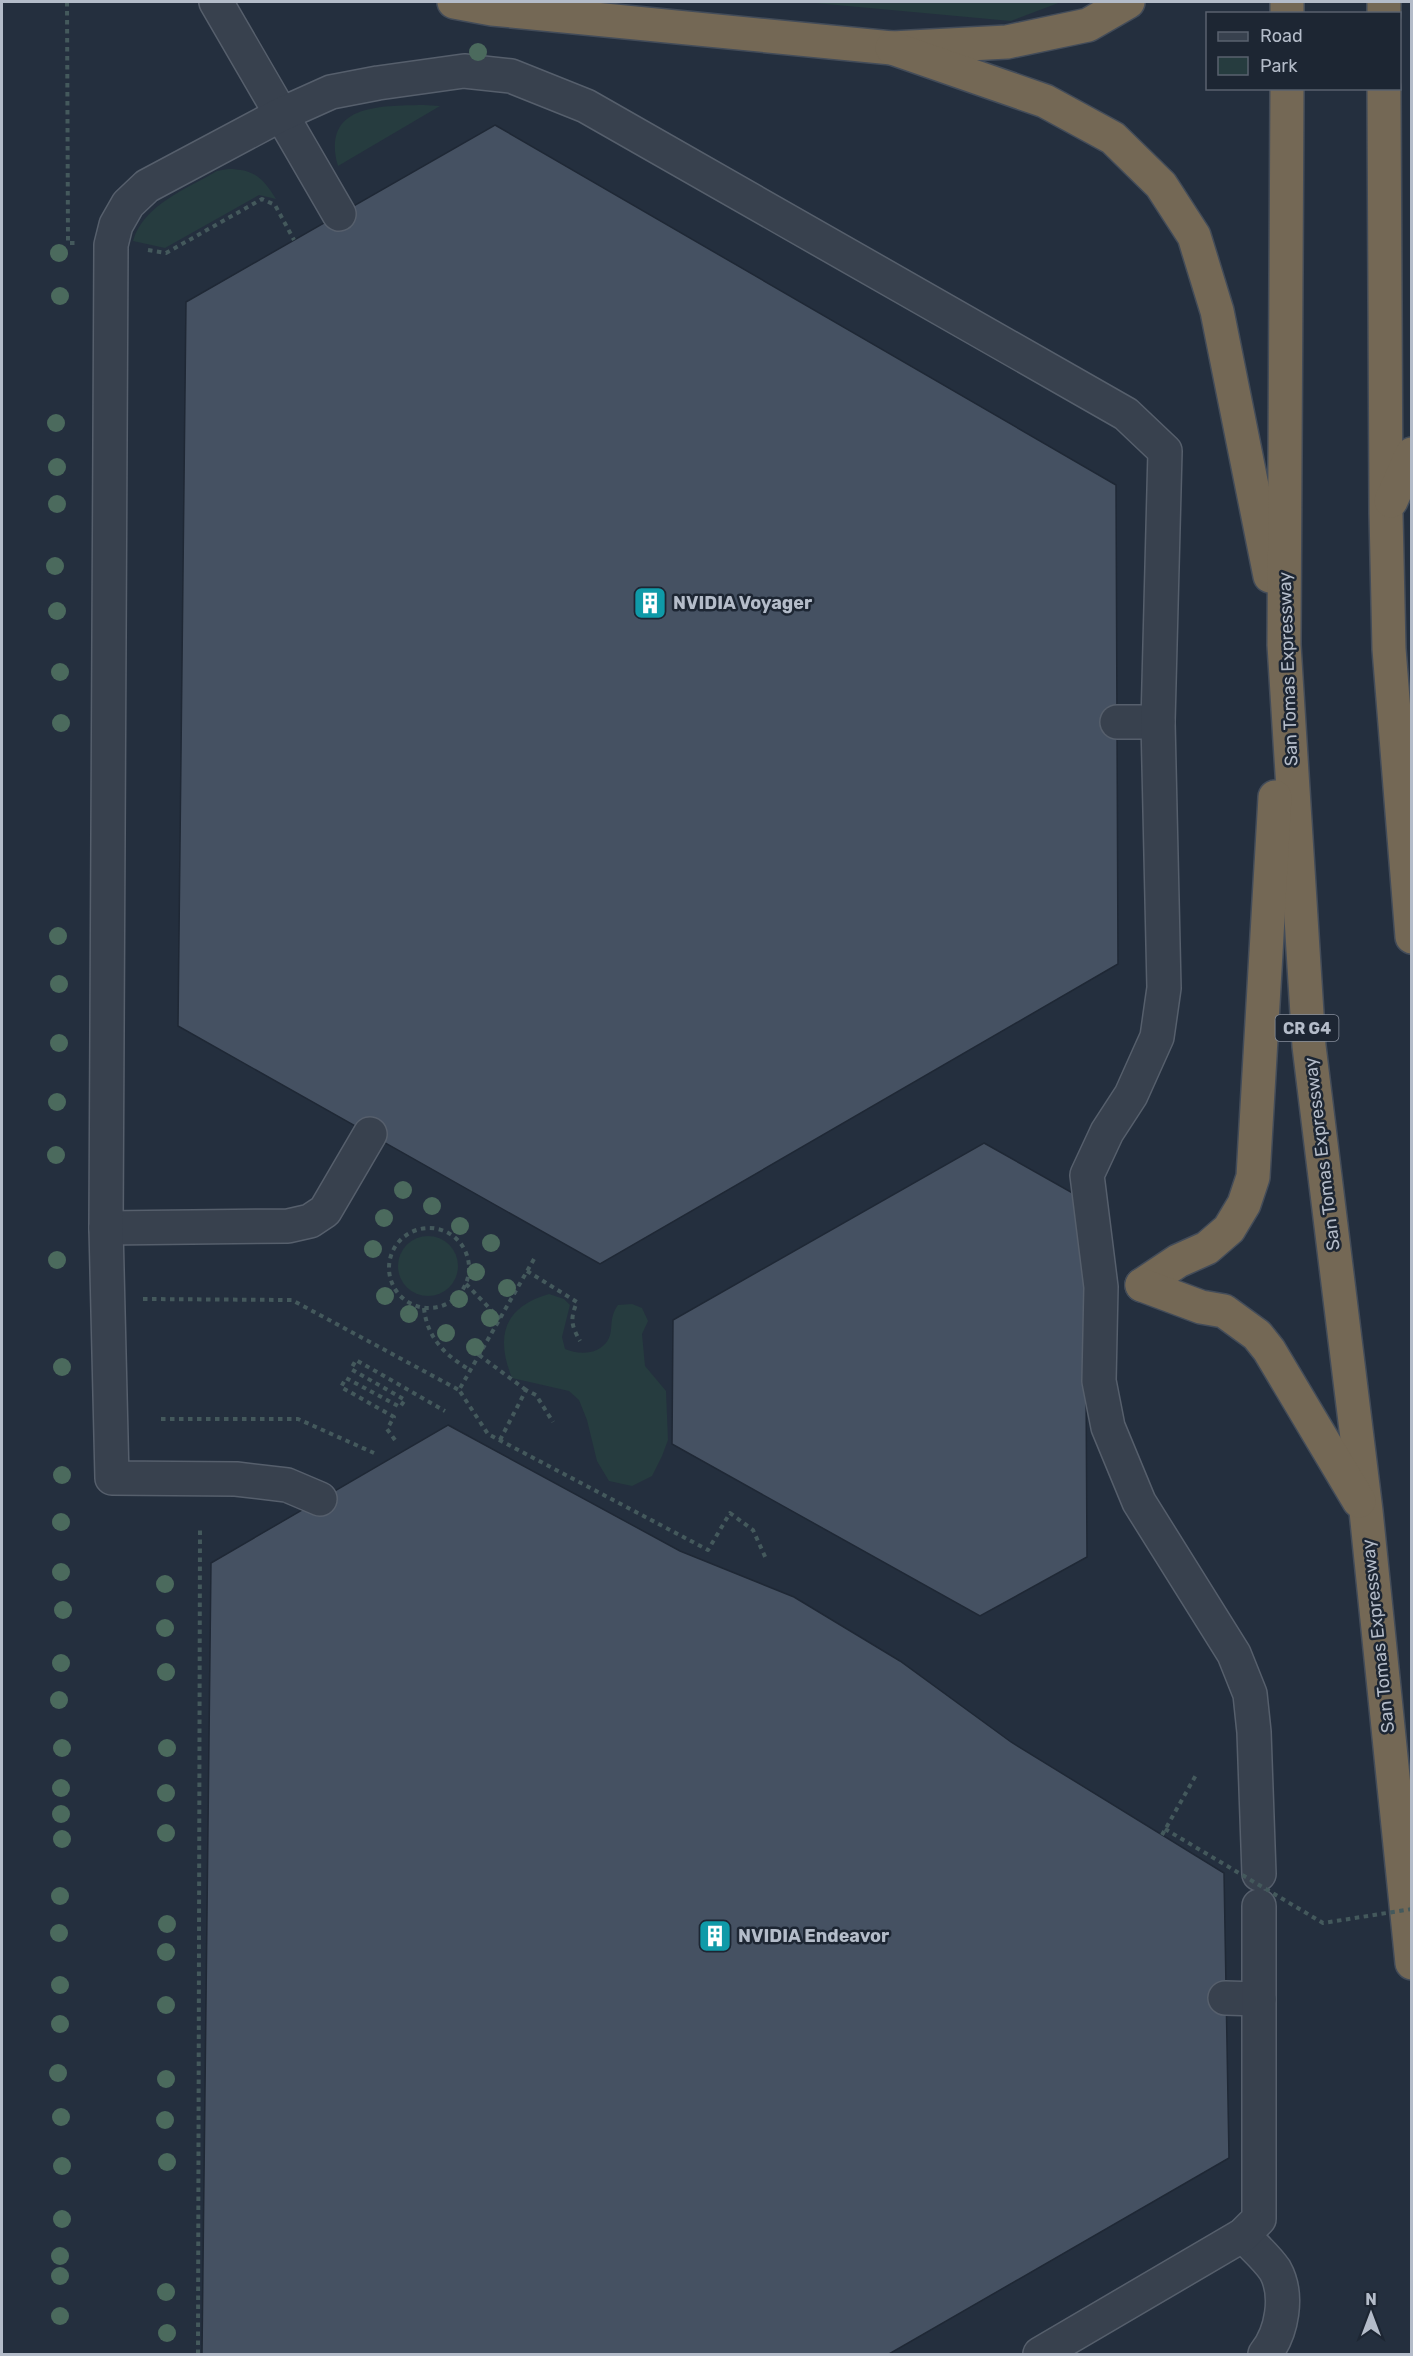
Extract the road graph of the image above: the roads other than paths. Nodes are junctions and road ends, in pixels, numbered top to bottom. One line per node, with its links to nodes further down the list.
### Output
1 (216, 2): 7 (lane)
2 (454, 2): 4 (highway)
3 (1128, 2): 4 (highway)
4 (892, 48): 11 (highway)
5 (1287, 90): 11 (highway, San Tomas Expressway / CR G4)
6 (1384, 90): 10 (highway)
7 (282, 114): 8 (lane); 15 (lane); 18 (lane)
8 (339, 214)
9 (1412, 454): 10 (highway)
10 (1386, 514): 12 (highway)
11 (1284, 645): 19 (highway); 22 (highway, San Tomas Expressway / CR G4)
12 (1389, 649): 13 (highway); 16 (highway)
13 (1412, 687)
14 (1117, 722): 15 (lane)
15 (1158, 722): 20 (lane)
16 (1412, 938)
17 (370, 1134): 18 (lane)
18 (106, 1228): 21 (lane)
19 (1142, 1286): 20 (lane); 22 (highway)
20 (1101, 1287): 23 (lane)
21 (320, 1500)
22 (1366, 1511): 25 (highway, San Tomas Expressway / CR G4)
23 (1259, 1874)
24 (1259, 1906): 27 (lane)
25 (1412, 1963)
26 (1225, 1998): 27 (lane)
27 (1259, 1999): 28 (lane)
28 (1244, 2235): 29 (lane); 30 (lane)
29 (1040, 2355)
30 (1265, 2355)

